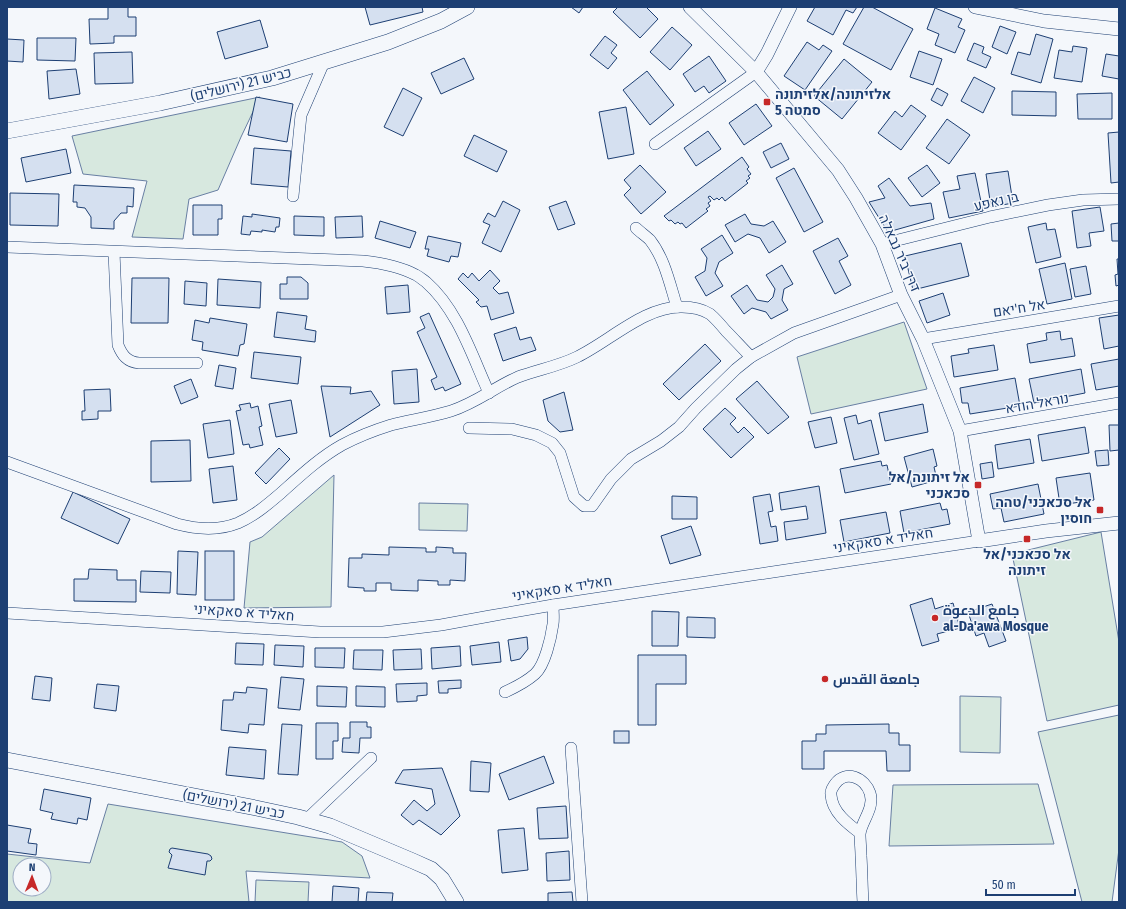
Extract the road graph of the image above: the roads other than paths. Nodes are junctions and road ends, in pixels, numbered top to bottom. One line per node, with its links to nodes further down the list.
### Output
1 (467, 7): 6 (main road, כביש 21 (ירושלים))
2 (690, 7): 7 (street, דרך ביר נבאלה)
3 (790, 7): 7 (street)
4 (976, 7): 5 (street)
5 (1119, 29)
6 (324, 62): 8 (main road, כביש 21 (ירושלים)); 10 (street)
7 (756, 72): 9 (street); 13 (street, דרך ביר נבאלה)
8 (7, 131)
9 (655, 144)
10 (294, 196)
11 (1119, 198): 13 (street, בן נאפע)
12 (636, 228): 18 (street)
13 (882, 244): 16 (street, דרך ביר נבאלה)
14 (7, 247): 15 (street)
15 (114, 252): 21 (street); 22 (street)
16 (901, 295): 19 (street, דרך ביר נבאלה); 20 (street)
17 (1119, 306): 19 (street, אל ח'יאם)
18 (677, 307): 20 (street); 22 (street)
19 (923, 339): 25 (street, דרך ביר נבאלה)
20 (750, 357): 24 (street)
21 (197, 363)
22 (489, 393): 26 (street)
23 (1119, 403): 25 (street, נוראל הודא)
24 (469, 428)
25 (960, 431): 28 (street, דרך ביר נבאלה)
26 (7, 462)
27 (1119, 523): 28 (street, חאליד א סאקאיני)
28 (978, 541): 29 (street, חאליד א סאקאיני)
29 (553, 605): 30 (street, חאליד א סאקאיני); 31 (street)
30 (7, 613)
31 (505, 692)
32 (571, 748): 40 (street)
33 (371, 758): 35 (street)
34 (7, 760): 35 (main road, כביש 21 (ירושלים))
35 (308, 819): 37 (main road, כביש 21 (ירושלים))
36 (860, 833): 36 (street); 41 (street)
37 (447, 886): 38 (main road, כביש 21 (ירושלים)); 39 (main road, כביש 21 (ירושלים))
38 (451, 902)
39 (456, 902)
40 (582, 902)
41 (863, 902)

